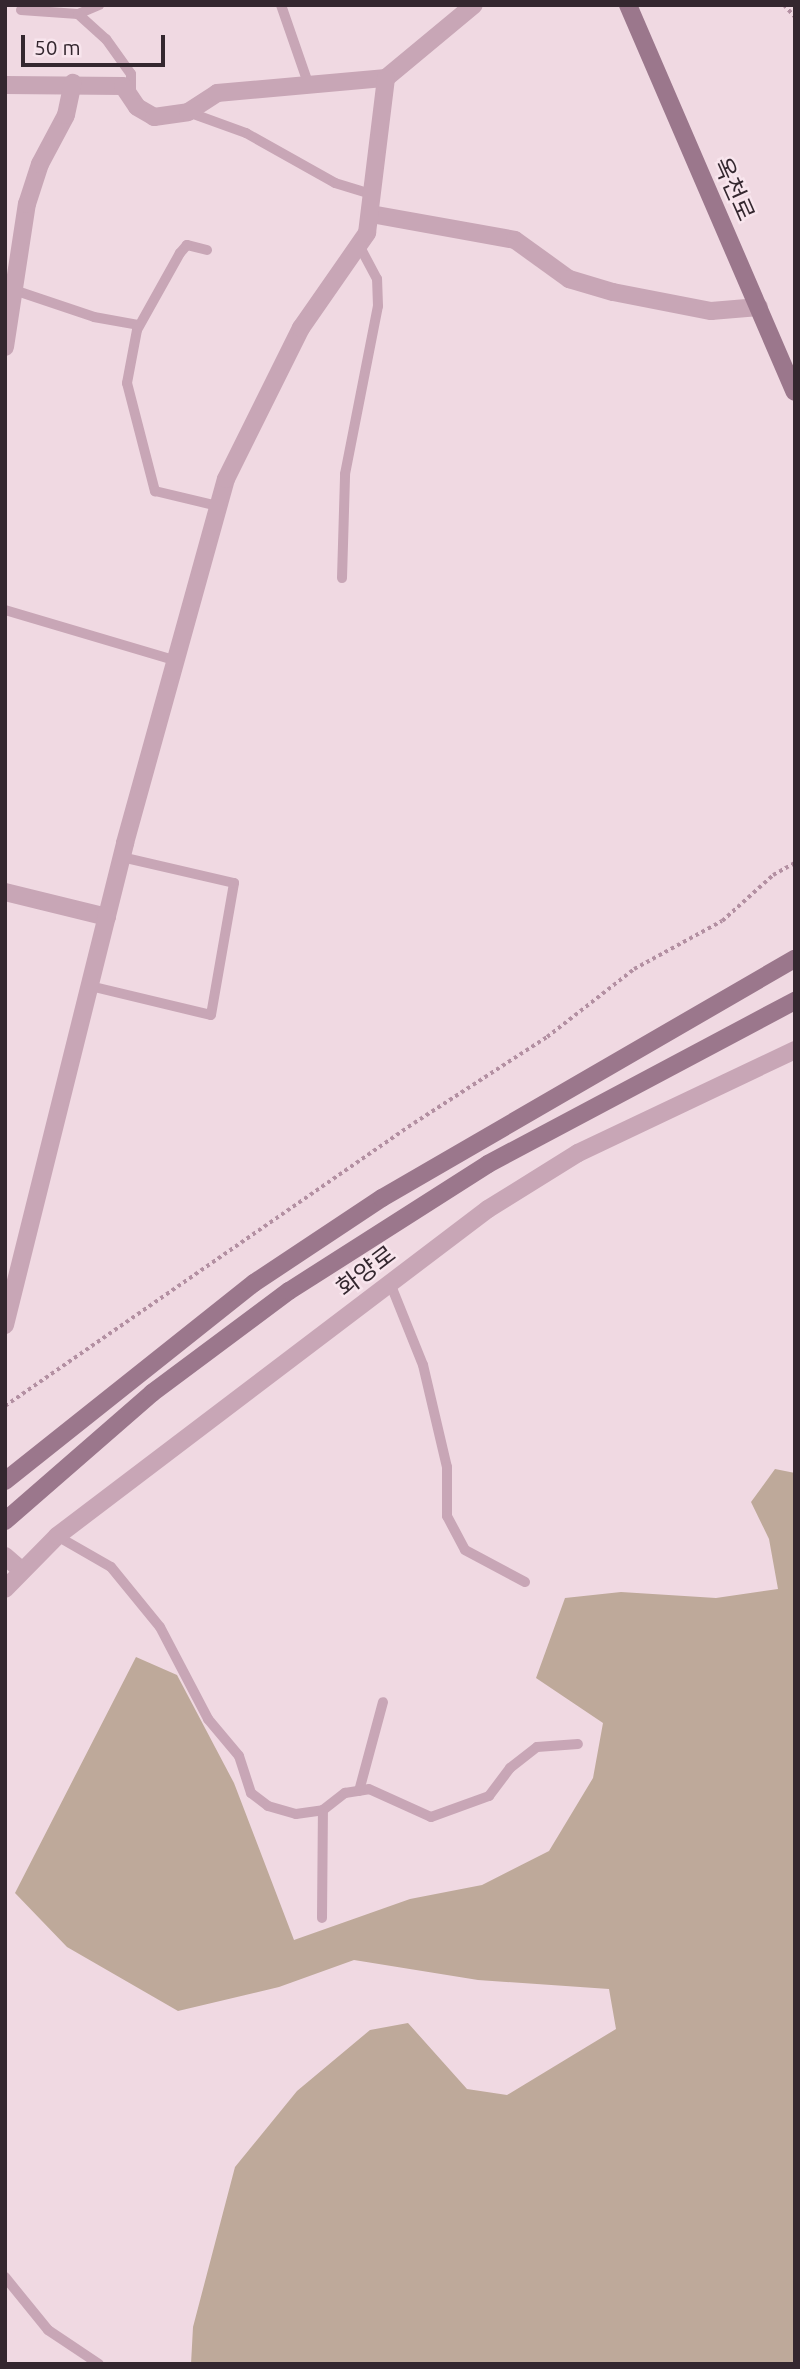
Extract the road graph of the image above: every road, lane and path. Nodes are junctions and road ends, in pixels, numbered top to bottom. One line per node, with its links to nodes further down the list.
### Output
1 (99, 5): 7 (lane)
2 (281, 5): 11 (lane)
3 (474, 5): 9 (street)
4 (628, 5): 20 (main road, 옥천로)
5 (784, 5): 8 (path)
6 (21, 10): 7 (lane)
7 (78, 14): 13 (lane)
8 (795, 17)
9 (386, 78): 11 (street); 15 (street)
10 (73, 83): 12 (street); 13 (street); 19 (street)
11 (308, 83): 14 (street)
12 (5, 85)
13 (131, 98): 14 (street)
14 (188, 112): 15 (lane)
15 (374, 195): 16 (street)
16 (371, 214): 17 (street); 20 (street)
17 (359, 245): 24 (street); 25 (lane)
18 (207, 250): 21 (lane)
19 (14, 290): 21 (lane); 22 (street)
20 (760, 307): 23 (main road, 옥천로)
21 (139, 325): 24 (lane)
22 (5, 347)
23 (795, 392)
24 (218, 506): 27 (street)
25 (342, 578)
26 (5, 610): 27 (lane)
27 (174, 660): 28 (street)
28 (121, 857): 31 (street); 33 (lane)
29 (795, 863): 38 (path)
30 (5, 892): 31 (street)
31 (107, 917): 33 (street)
32 (793, 958): 39 (main road, 화양로)
33 (90, 986): 37 (street)
34 (795, 1001): 40 (main road, 화양로)
35 (795, 1050): 36 (street, 화양로)
36 (390, 1283): 41 (street, 화양로); 44 (lane)
37 (5, 1325)
38 (5, 1406)
39 (5, 1481)
40 (5, 1521)
41 (57, 1536): 43 (street, 화양로); 49 (lane)
42 (5, 1556): 43 (street)
43 (21, 1570): 45 (street, 화양로)
44 (524, 1582)
45 (5, 1589)
46 (383, 1702): 48 (lane)
47 (579, 1744): 48 (lane)
48 (359, 1791): 49 (lane)
49 (323, 1810): 50 (lane)
50 (322, 1918)
51 (5, 2277): 52 (lane)
52 (99, 2364)

